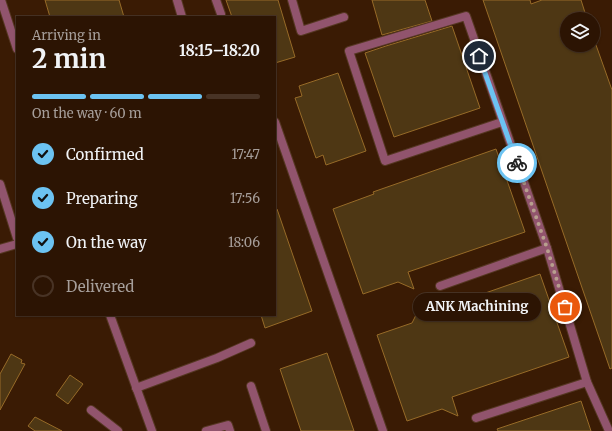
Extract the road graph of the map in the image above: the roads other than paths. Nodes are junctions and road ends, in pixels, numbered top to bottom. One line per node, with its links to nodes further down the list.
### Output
1 (2, 0): 8 (lane)
2 (177, 0): 6 (lane)
3 (216, 0): 5 (lane)
4 (292, 0): 7 (lane)
5 (221, 14)
6 (182, 16)
7 (344, 17)
8 (16, 46)
9 (502, 122): 9 (lane); 14 (lane)
10 (276, 125): 29 (lane)
11 (0, 184): 12 (lane)
12 (16, 235)
13 (16, 244): 15 (lane)
14 (547, 248): 16 (lane); 19 (lane)
15 (0, 249)
16 (440, 286)
17 (110, 316): 21 (lane)
18 (251, 343): 21 (lane)
19 (587, 382): 23 (lane); 30 (lane)
20 (251, 386): 28 (lane)
21 (136, 388): 26 (lane)
22 (92, 410): 25 (lane)
23 (476, 418)
24 (229, 428): 27 (lane)
25 (118, 431)
26 (152, 431)
27 (206, 431)
28 (266, 431)
29 (383, 431)
30 (609, 431)

